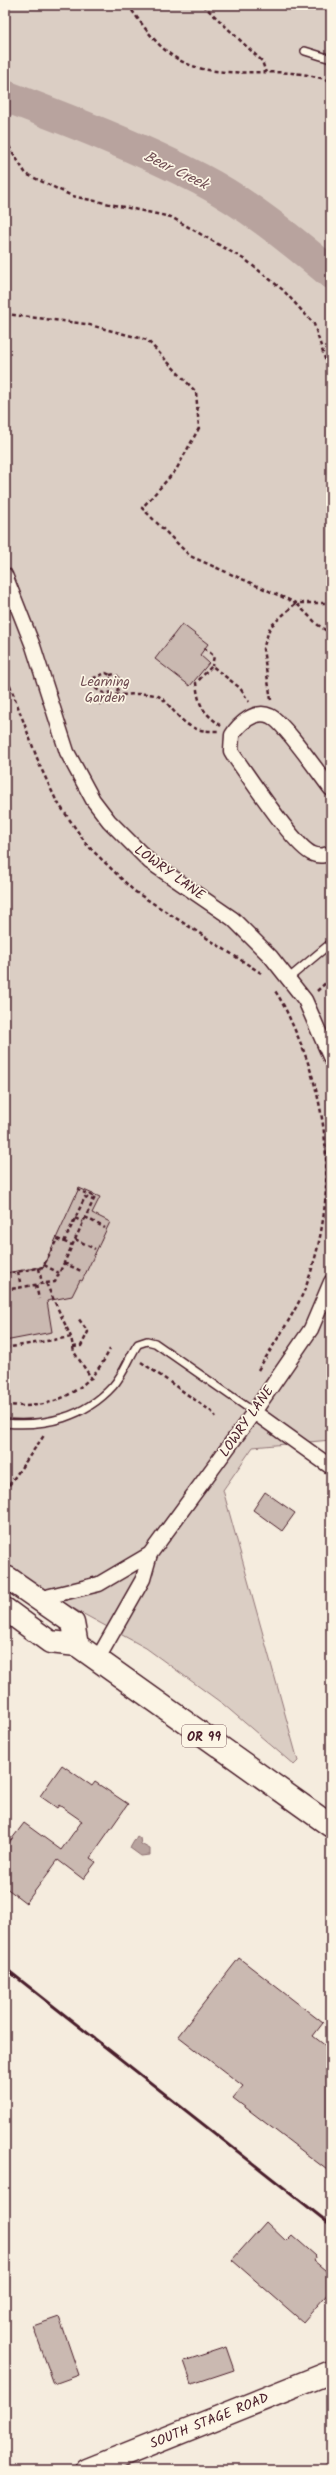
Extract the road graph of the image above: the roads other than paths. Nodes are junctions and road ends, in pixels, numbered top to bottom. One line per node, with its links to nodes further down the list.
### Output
1 (305, 51): 2 (lane)
2 (331, 59)
3 (5, 575): 7 (street, LOWRY LANE)
4 (331, 789): 5 (street)
5 (331, 853)
6 (331, 943): 7 (lane)
7 (289, 978): 8 (street, LOWRY LANE)
8 (331, 1059)
9 (331, 1282): 10 (street, LOWRY LANE)
10 (254, 1412): 11 (lane); 12 (street); 13 (street, LOWRY LANE)
11 (5, 1423)
12 (331, 1467)
13 (150, 1554): 15 (street, LOWRY LANE); 18 (street, LOWRY LANE)
14 (5, 1578): 15 (main road)
15 (38, 1599): 17 (main road)
16 (5, 1609): 17 (main road)
17 (77, 1645): 18 (main road, OR 99)
18 (97, 1660): 19 (main road, OR 99)
19 (331, 1826)
20 (331, 2372): 21 (main road, SOUTH STAGE ROAD)
21 (87, 2470)

